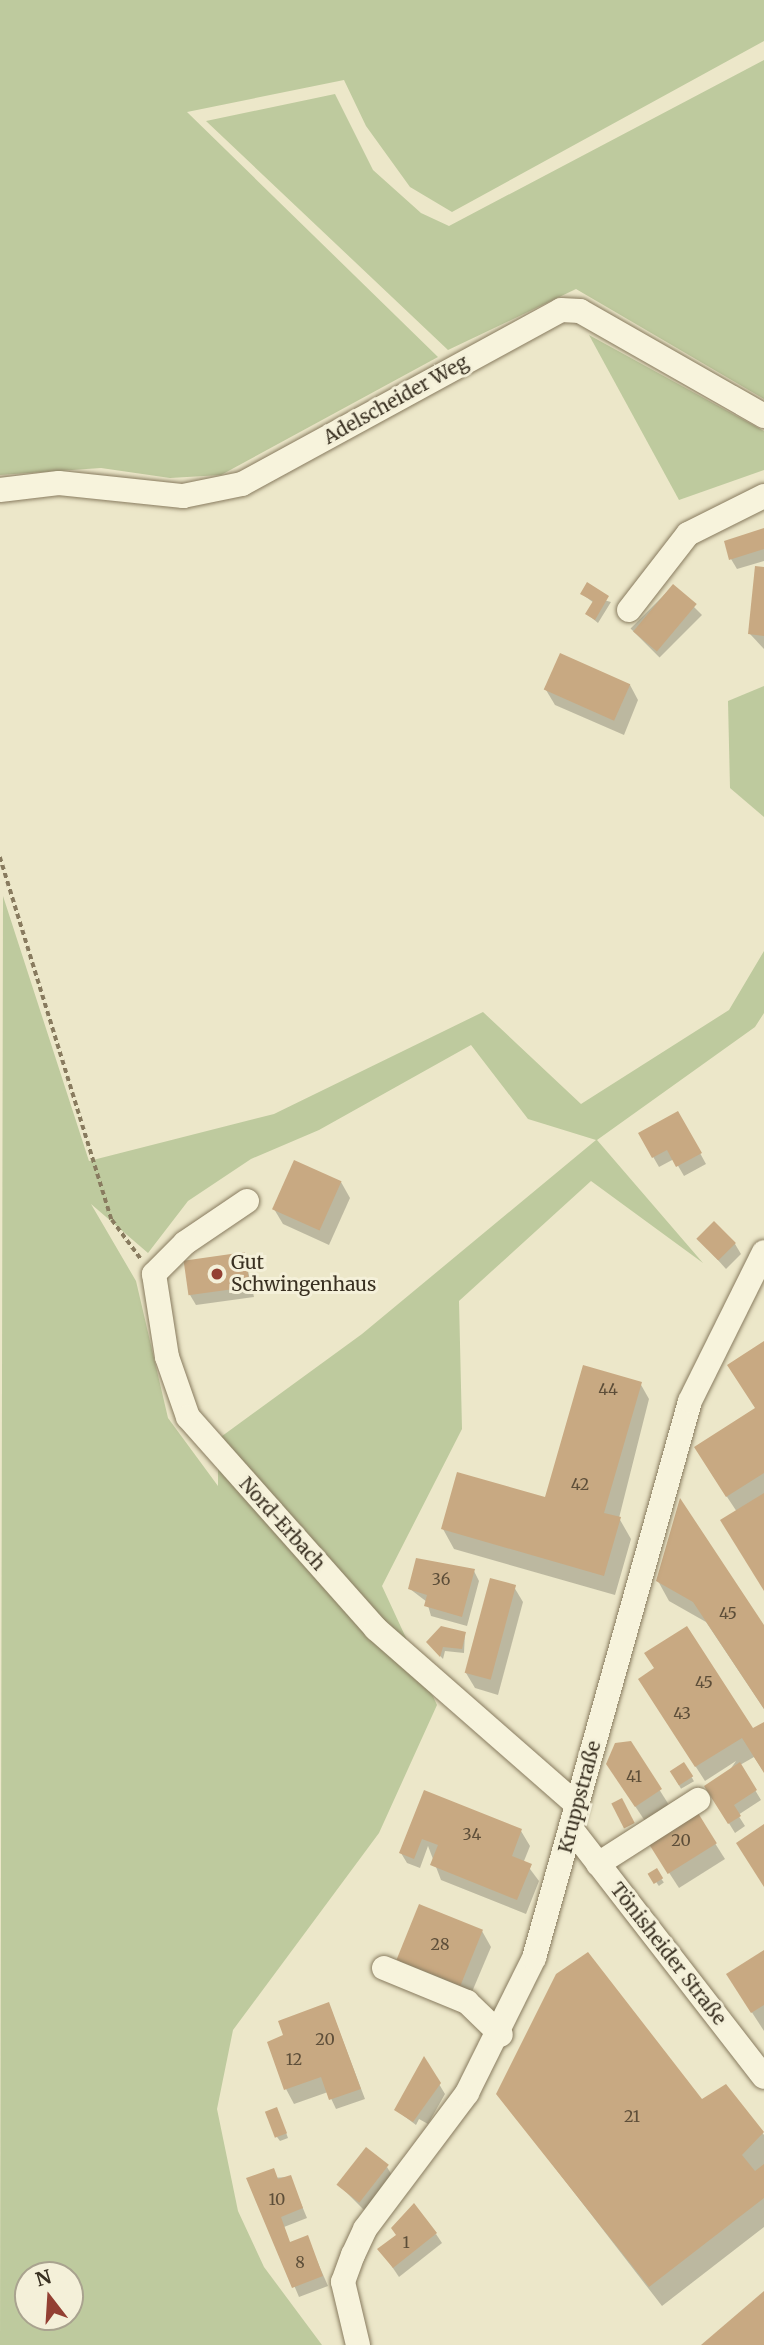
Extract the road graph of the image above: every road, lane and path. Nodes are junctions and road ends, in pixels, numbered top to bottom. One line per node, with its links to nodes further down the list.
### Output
1 (764, 416): 2 (street, Adelscheider Weg)
2 (0, 490)
3 (764, 496): 4 (street)
4 (629, 610)
5 (0, 857): 8 (path)
6 (247, 1201): 8 (street)
7 (760, 1270): 10 (street, Kruppstraße)
8 (154, 1274): 10 (street, Nord-Erbach)
9 (698, 1800): 12 (street)
10 (577, 1805): 11 (street, Kruppstraße)
11 (573, 1831): 12 (street, Tönisheider Straße); 14 (street, Kruppstraße)
12 (598, 1864): 15 (street, Tönisheider Straße)
13 (384, 1968): 14 (street)
14 (501, 2035): 16 (street, Kruppstraße)
15 (764, 2077)
16 (358, 2345)

